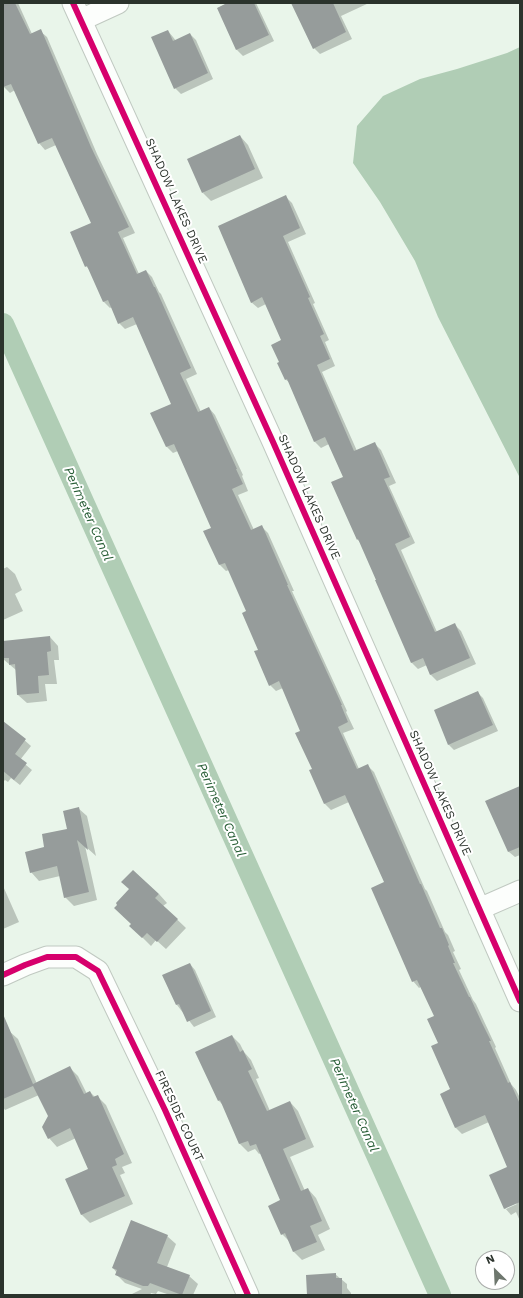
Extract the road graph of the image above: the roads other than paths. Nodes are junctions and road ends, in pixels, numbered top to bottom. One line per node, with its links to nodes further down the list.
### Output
1 (118, 3): 2 (street)
2 (77, 12): 4 (street, SHADOW LAKES DRIVE)
3 (520, 891): 4 (street)
4 (479, 909): 6 (street, SHADOW LAKES DRIVE)
5 (3, 975): 7 (street, FIRESIDE COURT)
6 (520, 1001)
7 (248, 1295)

